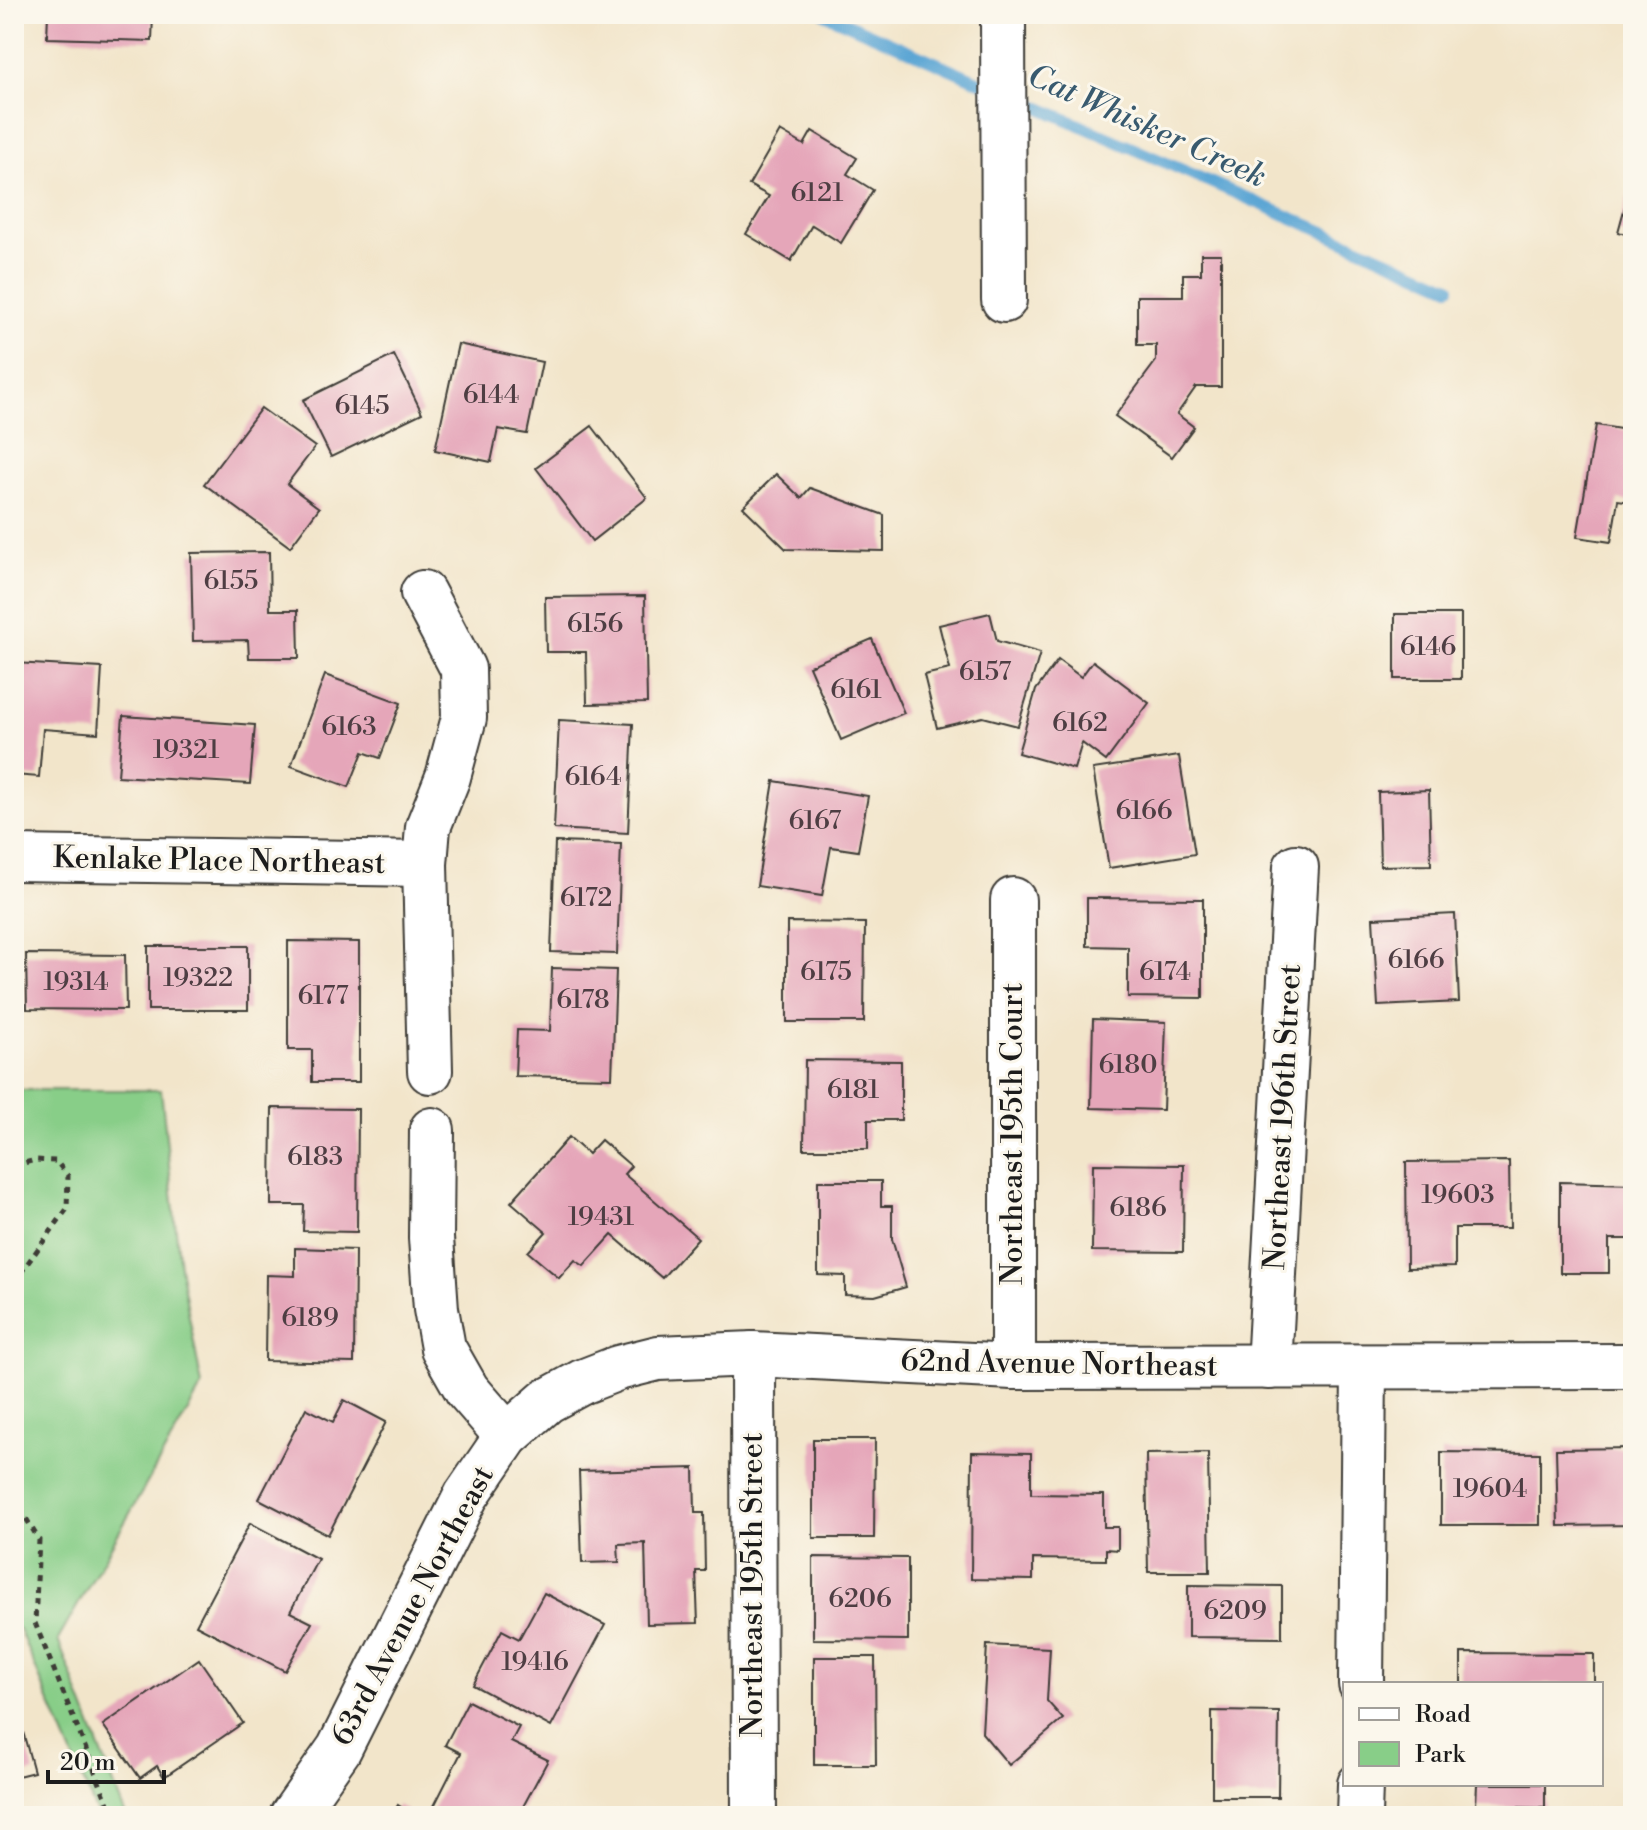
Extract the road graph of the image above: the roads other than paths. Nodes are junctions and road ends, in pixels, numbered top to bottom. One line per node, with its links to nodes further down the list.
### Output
1 (1003, 14): 2 (street)
2 (1004, 300)
3 (423, 593): 5 (street)
4 (14, 858): 5 (street, Kenlake Place Northeast)
5 (425, 864): 8 (street)
6 (1296, 867): 13 (street, Northeast 196th Street)
7 (1013, 900): 12 (street, Northeast 195th Court)
8 (430, 1071)
9 (432, 1130): 15 (street)
10 (753, 1354): 12 (street, 62nd Avenue Northeast); 15 (street, 62nd Avenue Northeast); 19 (street, Northeast 195th Street)
11 (1633, 1366): 14 (street, 62nd Avenue Northeast)
12 (1013, 1367): 13 (street, 62nd Avenue Northeast)
13 (1269, 1367): 14 (street, 62nd Avenue Northeast)
14 (1364, 1367): 16 (street)
15 (507, 1436): 18 (street, 63rd Avenue Northeast)
16 (1361, 1682)
17 (1360, 1786): 20 (street)
18 (292, 1816)
19 (754, 1816)
20 (1359, 1816)

